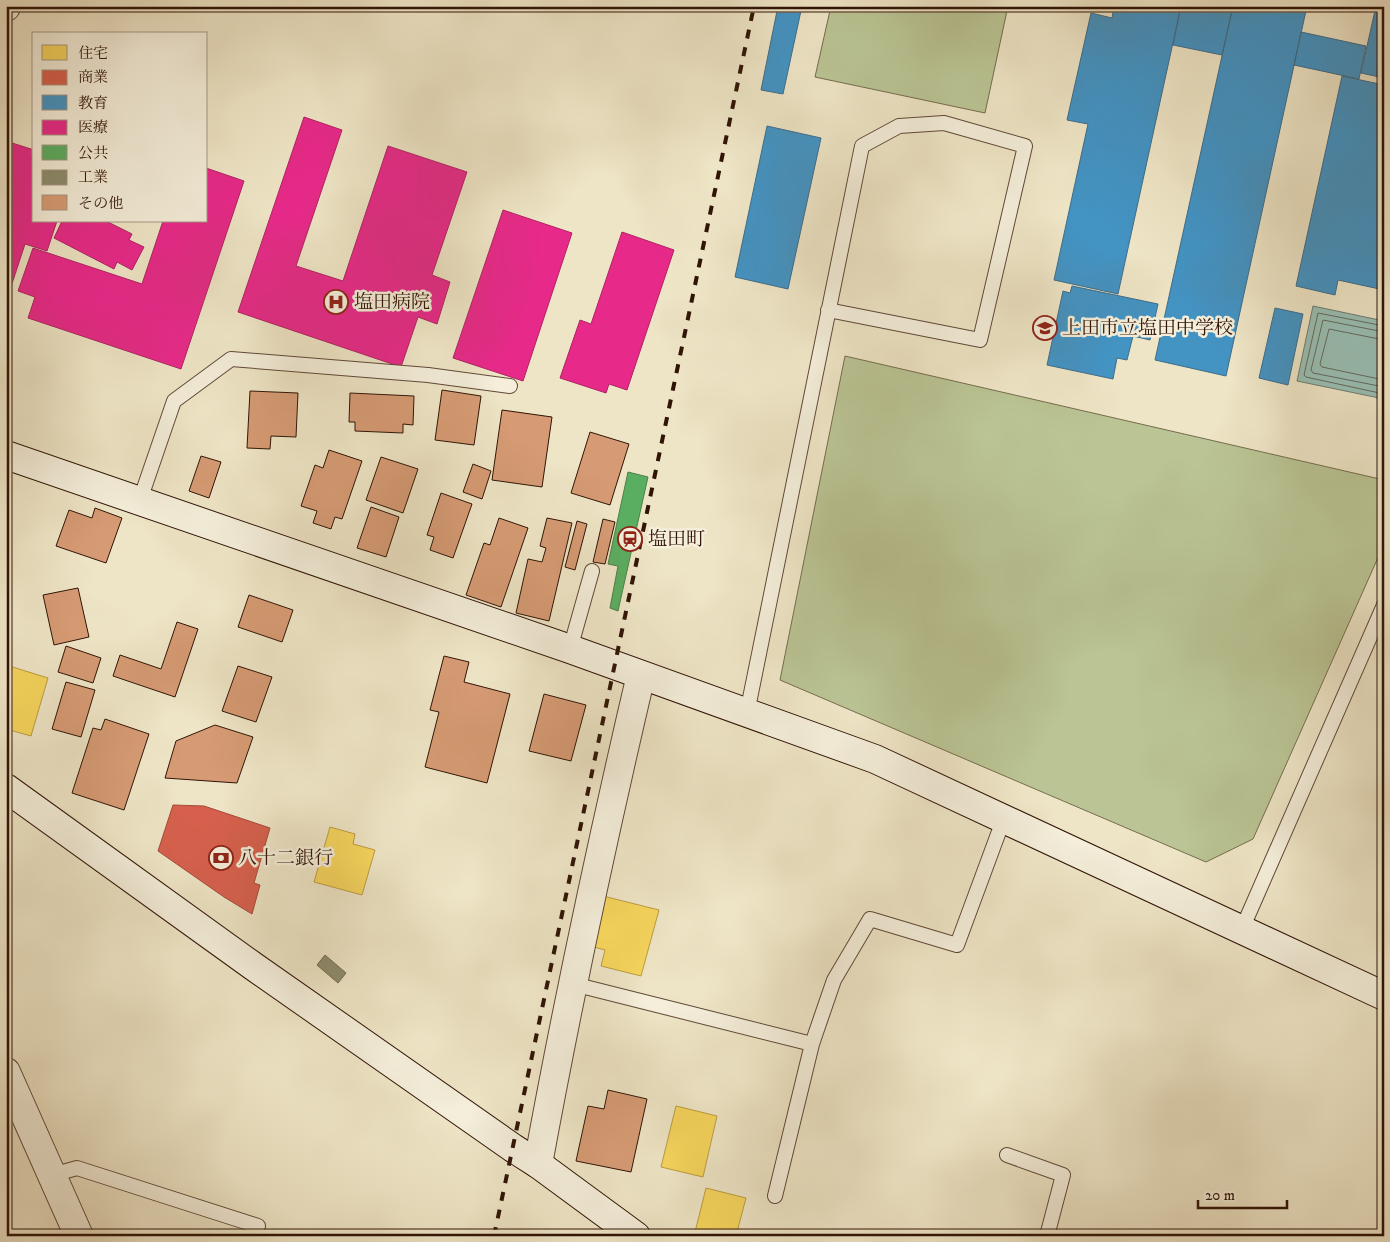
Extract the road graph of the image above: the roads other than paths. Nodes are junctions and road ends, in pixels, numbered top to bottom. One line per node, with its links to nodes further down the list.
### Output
1 (828, 310): 1 (lane); 9 (lane)
2 (510, 386): 4 (lane)
3 (6, 455): 4 (street)
4 (140, 500): 7 (street)
5 (592, 570): 7 (lane)
6 (1384, 605): 12 (lane)
7 (570, 649): 8 (street)
8 (642, 675): 9 (street); 13 (street)
9 (747, 713): 11 (street)
10 (6, 788): 18 (street)
11 (1004, 818): 12 (street); 15 (lane)
12 (1242, 929): 14 (street)
13 (573, 984): 15 (lane); 18 (street)
14 (1384, 996)
15 (812, 1044): 20 (lane)
16 (6, 1072): 19 (street)
17 (1007, 1155): 24 (lane)
18 (538, 1164): 23 (street)
19 (52, 1175): 21 (street); 22 (lane)
20 (775, 1196)
21 (79, 1236)
22 (255, 1236)
23 (636, 1236)
24 (1047, 1236)

